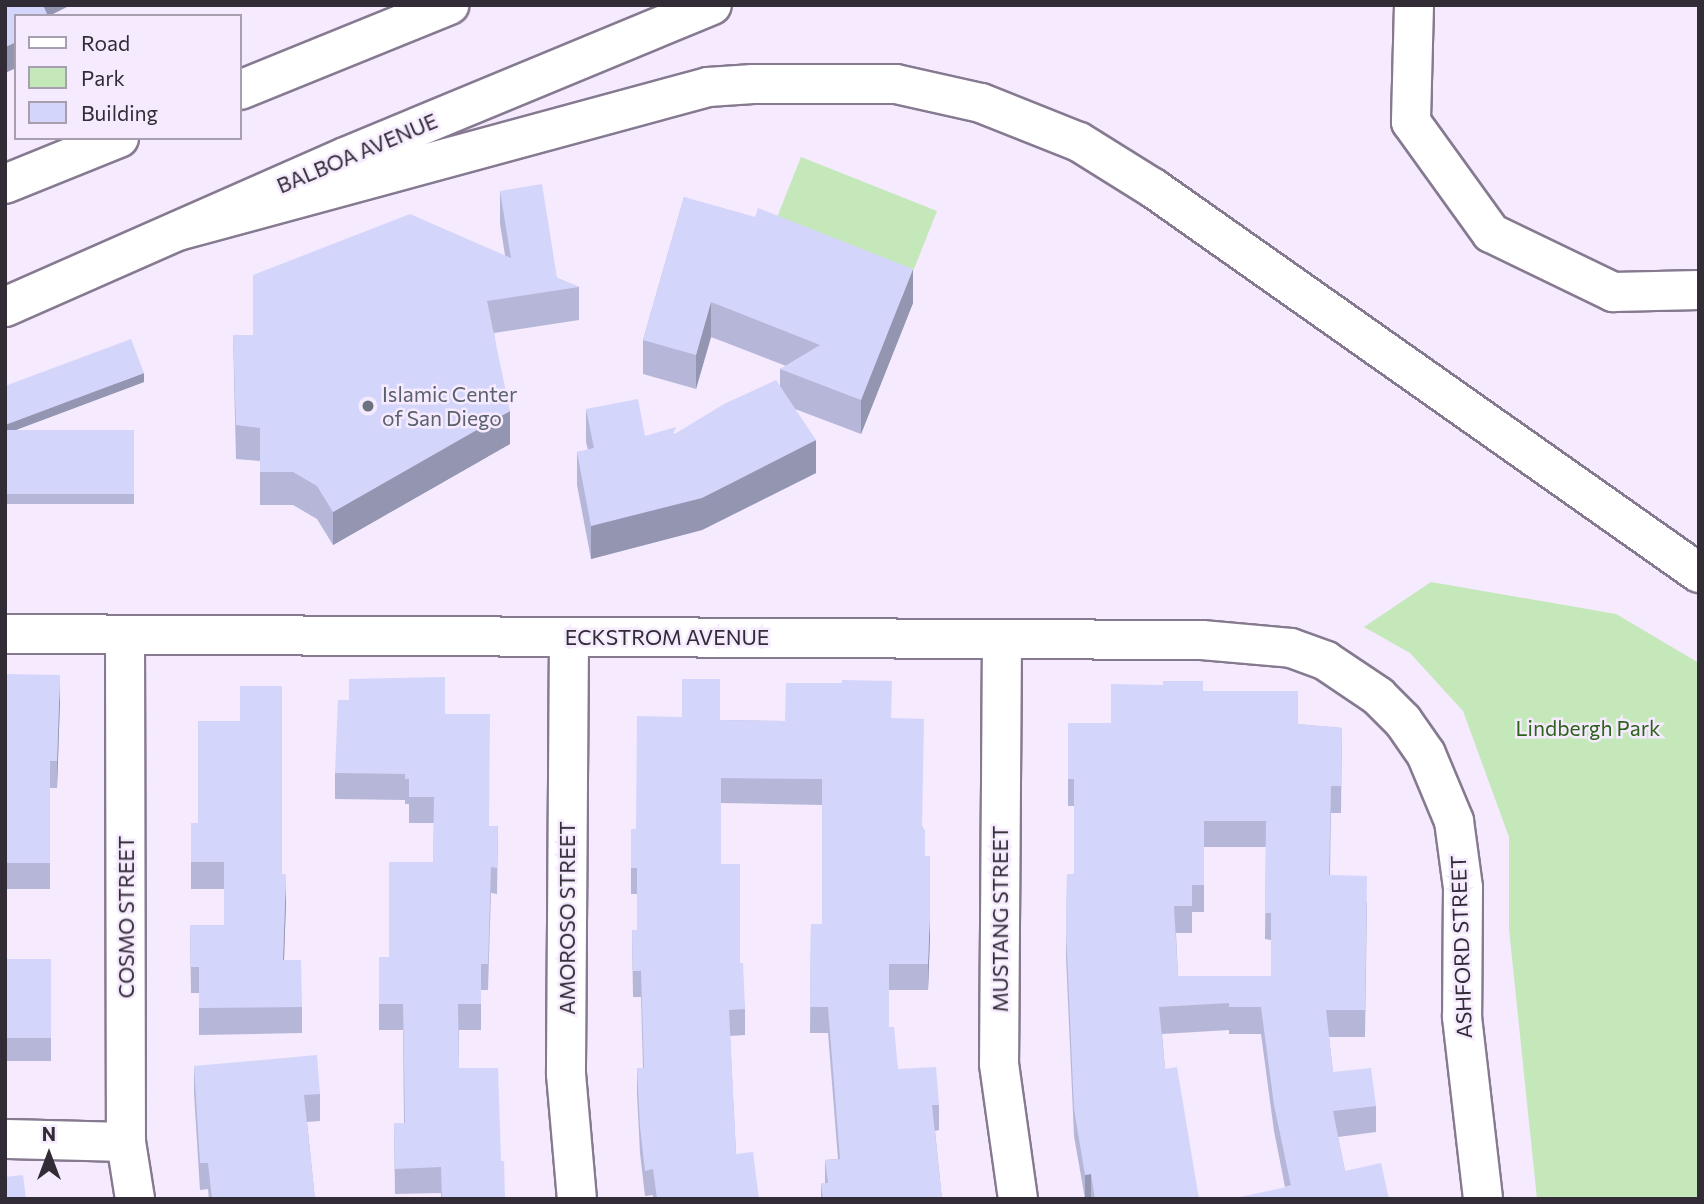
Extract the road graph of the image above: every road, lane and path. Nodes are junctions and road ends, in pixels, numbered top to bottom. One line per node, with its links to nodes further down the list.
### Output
1 (449, 5): 4 (main road)
2 (712, 5): 7 (main road, BALBOA AVENUE)
3 (1414, 5): 8 (main road)
4 (242, 89)
5 (114, 140): 6 (main road)
6 (5, 184)
7 (178, 231): 9 (main road, BALBOA AVENUE); 10 (main road)
8 (1699, 290)
9 (5, 307)
10 (1699, 573)
11 (5, 634): 12 (main road, ECKSTROM AVENUE)
12 (125, 635): 13 (main road, ECKSTROM AVENUE); 17 (main road, COSMO STREET)
13 (569, 637): 14 (main road, ECKSTROM AVENUE); 19 (main road, AMOROSO STREET)
14 (1002, 639): 15 (main road, ECKSTROM AVENUE); 20 (main road, MUSTANG STREET)
15 (1326, 661): 21 (main road, ASHFORD STREET)
16 (5, 1139): 17 (main road)
17 (126, 1142): 18 (main road, COSMO STREET)
18 (135, 1199)
19 (577, 1199)
20 (1018, 1199)
21 (1483, 1199)

